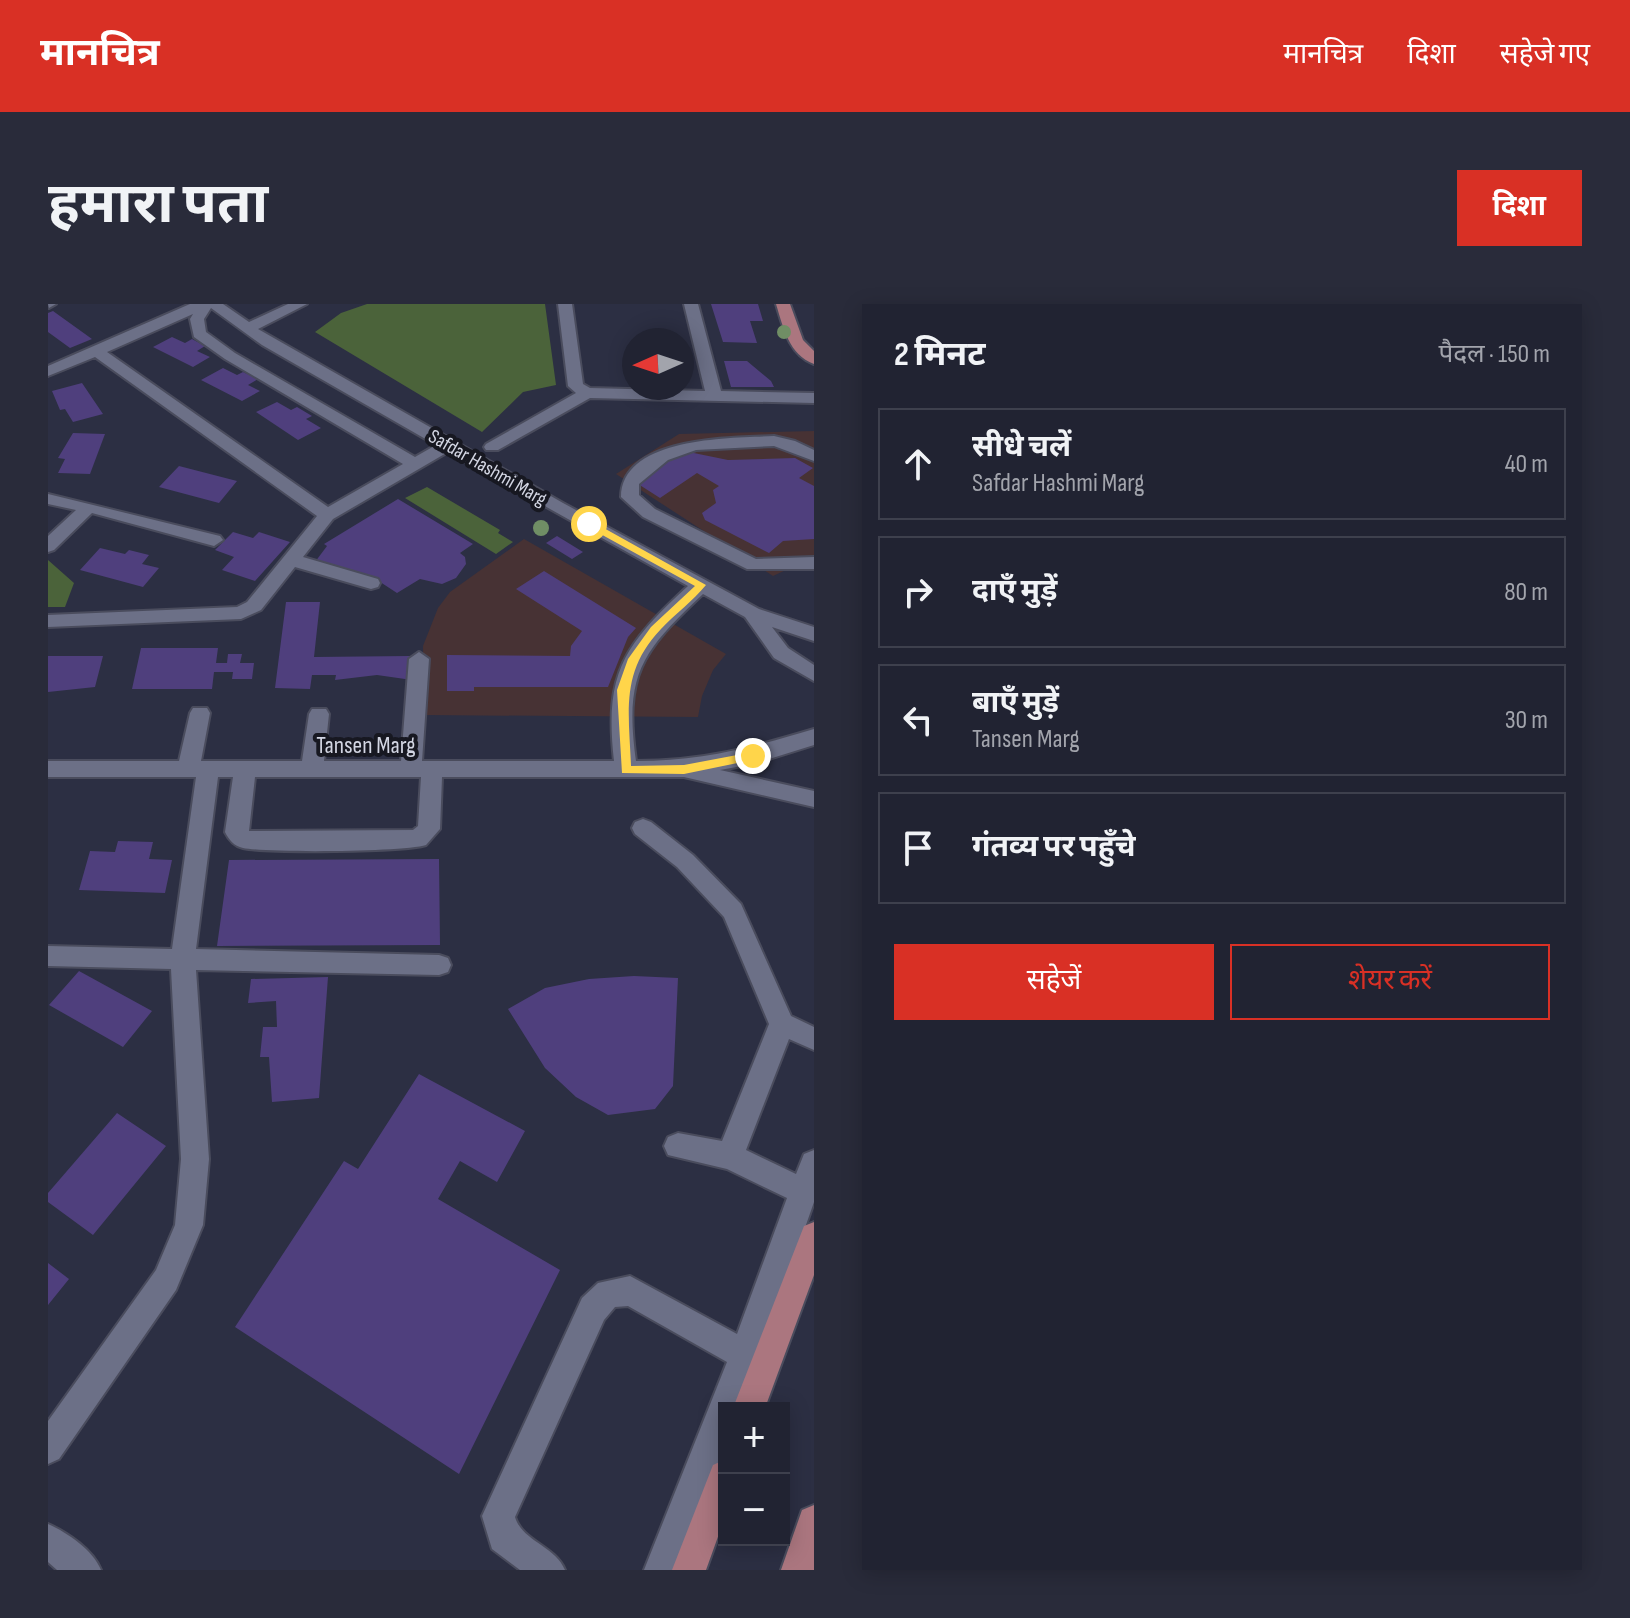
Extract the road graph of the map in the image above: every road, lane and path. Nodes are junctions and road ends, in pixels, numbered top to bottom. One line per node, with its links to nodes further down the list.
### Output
1 (204, 304): 9 (street); 10 (street)
2 (214, 304): 7 (street, Safdar Hashmi Marg)
3 (300, 304): 7 (street)
4 (565, 304): 13 (street)
5 (691, 304): 14 (street)
6 (783, 304): 11 (main road)
7 (246, 329): 8 (street, Safdar Hashmi Marg)
8 (267, 342): 10 (street); 16 (street, Safdar Hashmi Marg)
9 (96, 351): 12 (street); 22 (street)
10 (230, 356): 19 (street)
11 (814, 359)
12 (48, 371)
13 (587, 393): 14 (street); 17 (street)
14 (714, 394): 15 (street)
15 (814, 398)
16 (450, 444): 19 (street); 28 (street, Safdar Hashmi Marg)
17 (492, 447)
18 (811, 452): 26 (street)
19 (414, 464): 22 (street)
20 (48, 499): 21 (street)
21 (89, 507): 23 (street); 24 (street)
22 (327, 515): 25 (street)
23 (214, 540)
24 (48, 546)
25 (291, 560): 27 (street); 30 (street)
26 (814, 563)
27 (371, 583)
28 (701, 585): 29 (street, Safdar Hashmi Marg); 42 (street)
29 (752, 613): 31 (street, Safdar Hashmi Marg); 33 (street)
30 (48, 621)
31 (814, 634)
32 (419, 659): 43 (street)
33 (814, 674)
34 (200, 713): 39 (street)
35 (319, 714): 41 (street)
36 (814, 737): 38 (street, Tansen Marg)
37 (48, 769): 39 (street, Tansen Marg)
38 (684, 769): 42 (street, Tansen Marg); 44 (street, Tansen Marg)
39 (198, 770): 40 (street, Tansen Marg); 47 (street)
40 (245, 770): 41 (street, Tansen Marg); 43 (street)
41 (312, 770): 43 (street, Tansen Marg)
42 (626, 770): 43 (street, Tansen Marg)
43 (421, 771)
44 (814, 799)
45 (643, 828): 49 (street)
46 (48, 956): 47 (street)
47 (183, 958): 48 (street); 60 (street)
48 (439, 965)
49 (782, 1024): 50 (street); 52 (street)
50 (814, 1039)
51 (678, 1146): 52 (street)
52 (730, 1156): 54 (street)
53 (814, 1163): 54 (street)
54 (805, 1192): 56 (street)
55 (814, 1236): 58 (main road)
56 (747, 1356): 57 (street); 65 (street)
57 (728, 1402)
58 (751, 1402)
59 (718, 1428): 66 (street)
60 (48, 1448)
61 (718, 1492): 67 (main road)
62 (814, 1522): 68 (main road)
63 (48, 1541): 64 (street)
64 (84, 1570)
65 (548, 1570)
66 (661, 1570)
67 (689, 1570)
68 (798, 1570)

